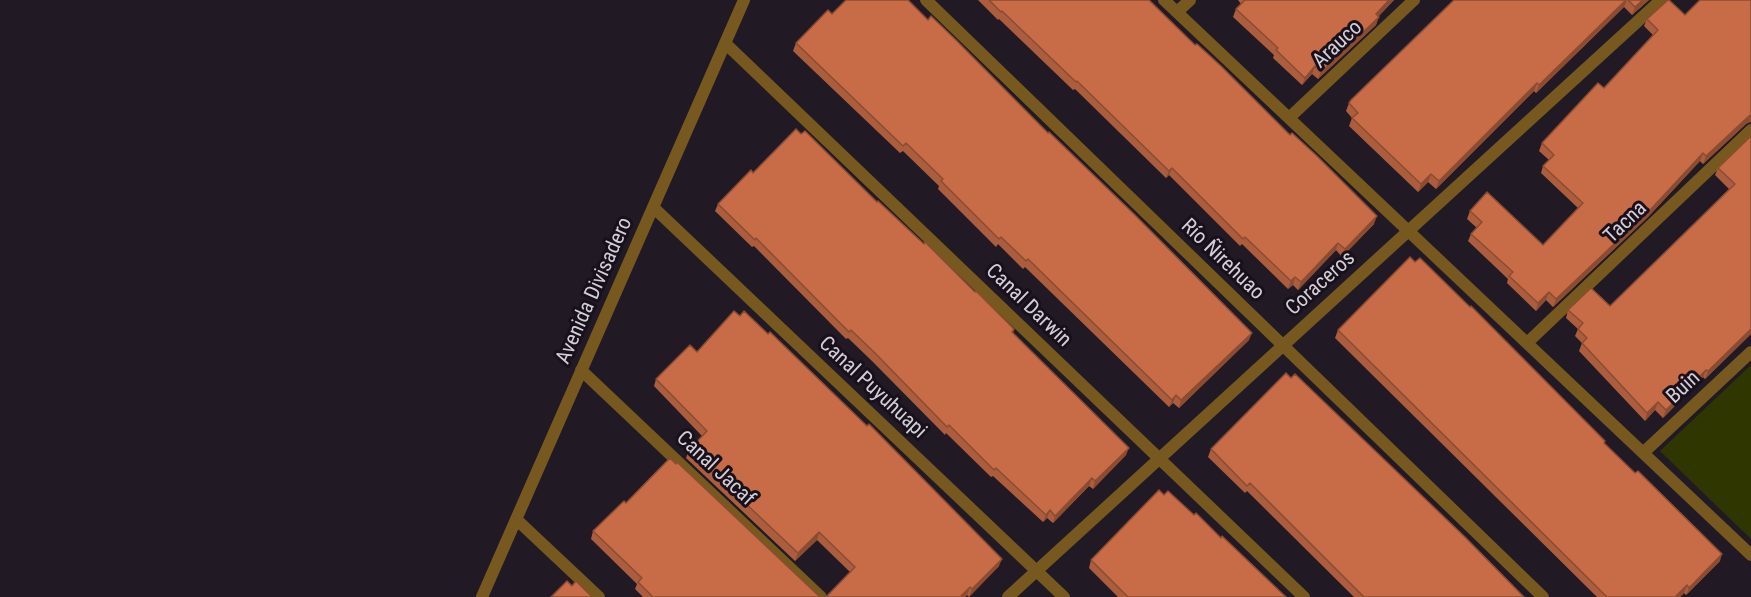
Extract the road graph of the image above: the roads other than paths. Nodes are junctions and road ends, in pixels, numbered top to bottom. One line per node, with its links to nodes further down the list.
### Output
1 (744, 0): 8 (street, Avenida Divisadero)
2 (926, 0): 14 (street, Río Ñirehuao)
3 (1164, 0): 7 (street)
4 (1190, 0): 7 (street)
5 (1414, 0): 9 (street, Arauco)
6 (1662, 0): 12 (street, Coraceros)
7 (1177, 12): 9 (street)
8 (725, 43): 11 (street, Avenida Divisadero); 18 (street, Canal Darwin)
9 (1289, 118): 12 (street)
10 (1751, 130): 13 (street, Tacna)
11 (653, 207): 16 (street, Avenida Divisadero); 21 (street, Canal Puyuhuapi)
12 (1408, 231): 13 (street); 14 (street, Coraceros)
13 (1527, 344): 17 (street)
14 (1282, 346): 18 (street, Coraceros); 28 (street, Río Ñirehuao)
15 (1751, 352): 17 (street, Buin)
16 (581, 370): 19 (street, Avenida Divisadero); 24 (street, Canal Jacaf)
17 (1643, 453): 20 (street)
18 (1160, 458): 21 (street, Coraceros); 27 (street, Canal Darwin)
19 (516, 519): 22 (street, Avenida Divisadero); 23 (street)
20 (1751, 555)
21 (1036, 571): 25 (street, Coraceros); 26 (street, Canal Puyuhuapi)
22 (482, 597)
23 (599, 597)
24 (821, 597)
25 (1008, 597)
26 (1064, 597)
27 (1304, 597)
28 (1543, 597)

